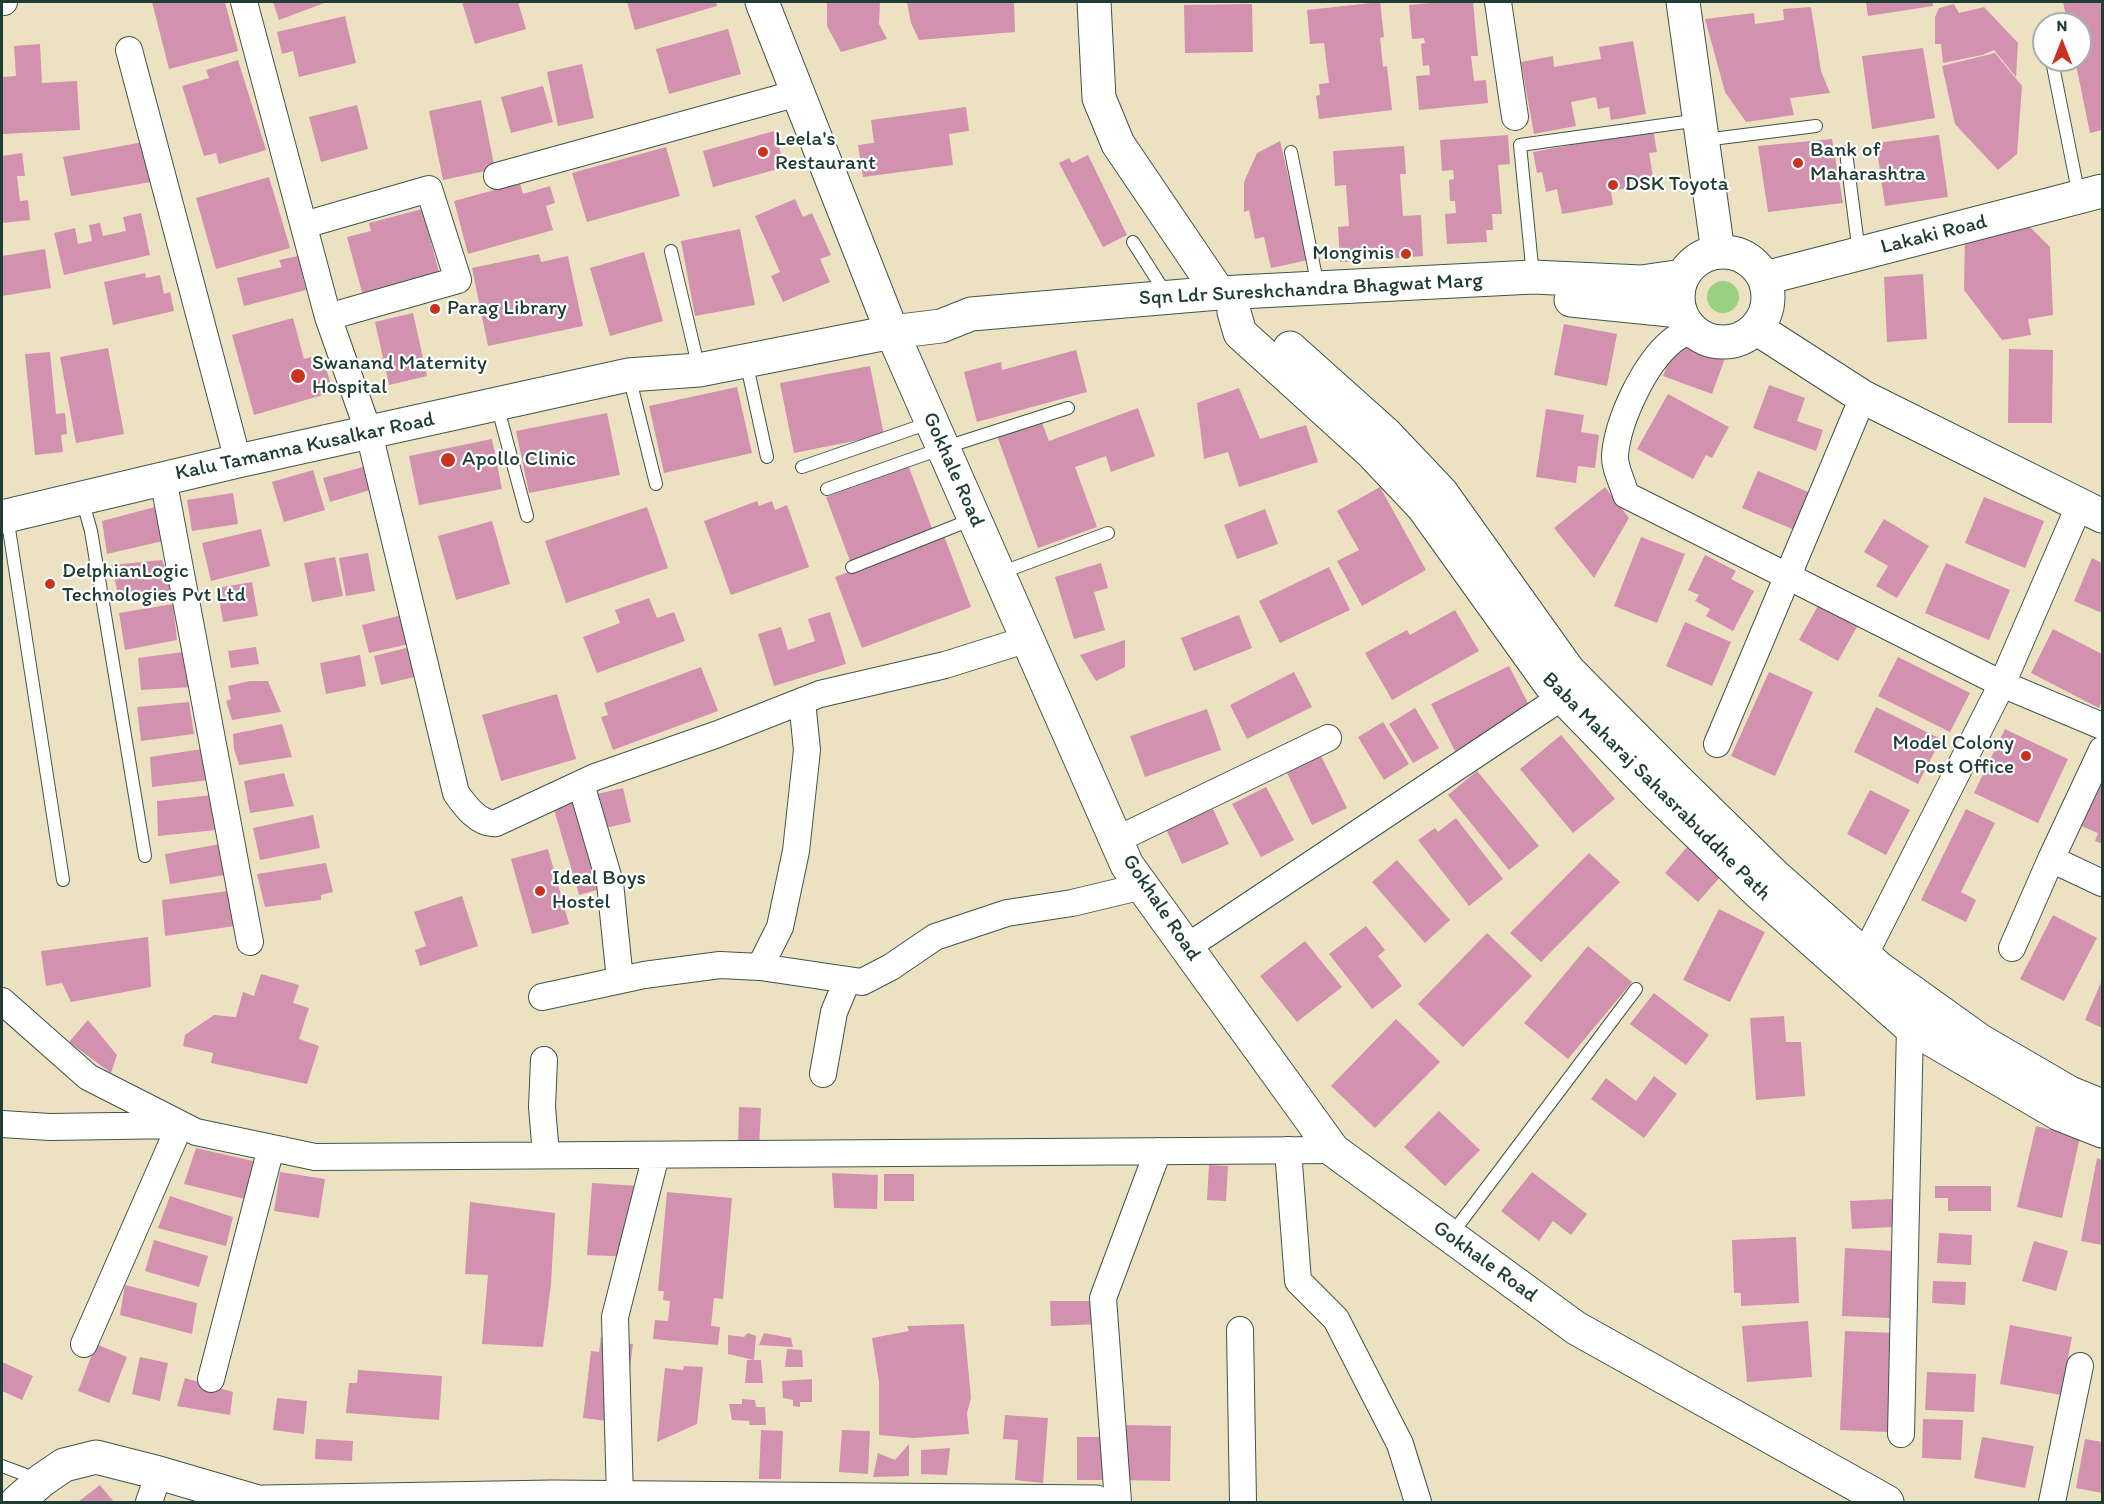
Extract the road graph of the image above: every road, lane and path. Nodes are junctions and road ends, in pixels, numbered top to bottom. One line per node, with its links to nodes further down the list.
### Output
1 (244, 2): 16 (street)
2 (762, 2): 8 (street, Gokhale Road)
3 (1094, 2): 26 (street)
4 (1498, 2): 9 (street)
5 (1683, 2): 11 (street)
6 (129, 50): 41 (street)
7 (2056, 72): 15 (lane)
8 (798, 93): 14 (street); 31 (street, Gokhale Road)
9 (1515, 117)
10 (1816, 126): 11 (lane)
11 (1694, 131): 19 (street); 22 (lane)
12 (1291, 152): 24 (lane)
13 (1846, 152): 20 (lane)
14 (497, 176)
15 (2091, 194): 20 (street, Lakaki Road)
16 (304, 225): 27 (street); 27 (street)
17 (1133, 242): 25 (lane)
18 (671, 251): 33 (lane)
19 (1718, 252): 21 (street); 23 (street)
20 (1860, 254): 23 (street, Lakaki Road)
21 (1683, 276): 22 (street, Sqn Ldr Sureshchandra Bhagwat Marg); 28 (street)
22 (1533, 277): 24 (street, Sqn Ldr Sureshchandra Bhagwat Marg)
23 (1765, 278): 30 (street)
24 (1318, 288): 26 (street, Sqn Ldr Sureshchandra Bhagwat Marg)
25 (1168, 297): 26 (street, Sqn Ldr Sureshchandra Bhagwat Marg); 29 (street, Sqn Ldr Sureshchandra Bhagwat Marg)
26 (1227, 302): 28 (street, Sqn Ldr Sureshchandra Bhagwat Marg); 29 (street, Sqn Ldr Sureshchandra Bhagwat Marg); 57 (street, Baba Maharaj Sahasrabuddhe Path); 73 (street, Baba Maharaj Sahasrabuddhe Path)
27 (328, 317): 38 (street)
28 (1686, 320): 30 (street); 54 (street)
29 (941, 326): 31 (street, Sqn Ldr Sureshchandra Bhagwat Marg)
30 (1756, 328): 35 (street)
31 (892, 332): 32 (street, Kalu Tamanna Kusalkar Road); 39 (street, Gokhale Road)
32 (745, 359): 33 (street, Kalu Tamanna Kusalkar Road); 40 (lane)
33 (699, 370): 34 (street, Kalu Tamanna Kusalkar Road)
34 (628, 375): 36 (street, Kalu Tamanna Kusalkar Road); 44 (lane)
35 (1863, 397): 47 (street); 54 (street)
36 (496, 404): 38 (street, Kalu Tamanna Kusalkar Road); 49 (lane)
37 (1068, 408): 39 (lane)
38 (369, 433): 41 (street, Kalu Tamanna Kusalkar Road); 63 (street)
39 (938, 435): 42 (lane); 45 (lane); 50 (street, Gokhale Road)
40 (767, 457)
41 (238, 461): 43 (street, Kalu Tamanna Kusalkar Road)
42 (802, 467)
43 (163, 478): 46 (street, Kalu Tamanna Kusalkar Road); 70 (street)
44 (656, 484)
45 (827, 489)
46 (82, 498): 48 (street, Kalu Tamanna Kusalkar Road); 65 (lane)
47 (2091, 510): 56 (street)
48 (4, 516): 67 (lane)
49 (527, 516)
50 (975, 519): 52 (lane); 53 (street, Gokhale Road)
51 (1108, 533): 53 (lane)
52 (852, 567)
53 (999, 574): 55 (street, Gokhale Road)
54 (1788, 577): 56 (street); 61 (street)
55 (1028, 639): 58 (street); 64 (street, Gokhale Road)
56 (2002, 684): 59 (street); 73 (street)
57 (1562, 697): 71 (street); 73 (street, Baba Maharaj Sahasrabuddhe Path)
58 (802, 701): 63 (street); 74 (street)
59 (2103, 726)
60 (1328, 738): 64 (street)
61 (1717, 744)
62 (2103, 750): 66 (street)
63 (581, 784): 75 (street)
64 (1116, 840): 69 (street, Gokhale Road)
65 (145, 856)
66 (2051, 859): 68 (street); 72 (street)
67 (63, 880)
68 (2103, 883)
69 (1143, 886): 71 (street, Gokhale Road); 76 (street)
70 (250, 942)
71 (1187, 947): 89 (street, Gokhale Road)
72 (2012, 948)
73 (1857, 965): 80 (street, Baba Maharaj Sahasrabuddhe Path); 83 (street, Baba Maharaj Sahasrabuddhe Path)
74 (760, 967): 75 (street); 76 (street)
75 (620, 980): 78 (street)
76 (847, 981): 82 (street)
77 (1636, 989): 93 (lane)
78 (542, 997)
79 (2, 1001): 85 (street)
80 (1911, 1027): 86 (street, Baba Maharaj Sahasrabuddhe Path); 98 (street)
81 (544, 1060): 91 (street)
82 (823, 1074)
83 (2103, 1106)
84 (2, 1124): 85 (street)
85 (180, 1125): 87 (street); 95 (street)
86 (2103, 1131)
87 (271, 1148): 91 (street); 97 (street)
88 (1288, 1150): 89 (street); 90 (street); 112 (street)
89 (1334, 1150): 93 (street, Gokhale Road)
90 (1158, 1151): 92 (street); 110 (street)
91 (546, 1155): 92 (street)
92 (656, 1155): 102 (street)
93 (1450, 1236): 105 (street, Gokhale Road)
94 (1240, 1330): 111 (street)
95 (84, 1344)
96 (2080, 1366): 113 (street)
97 (211, 1379)
98 (1901, 1434)
99 (2, 1466): 100 (lane)
100 (42, 1480): 101 (street); 106 (street)
101 (154, 1488): 107 (street)
102 (620, 1498): 103 (street); 104 (street)
103 (553, 1500): 108 (street)
104 (770, 1502): 109 (street)
105 (1884, 1502)
106 (16, 1503)
107 (258, 1503)
108 (264, 1503)
109 (1096, 1503)
110 (1118, 1503)
111 (1243, 1503)
112 (1418, 1503)
113 (2052, 1503)

